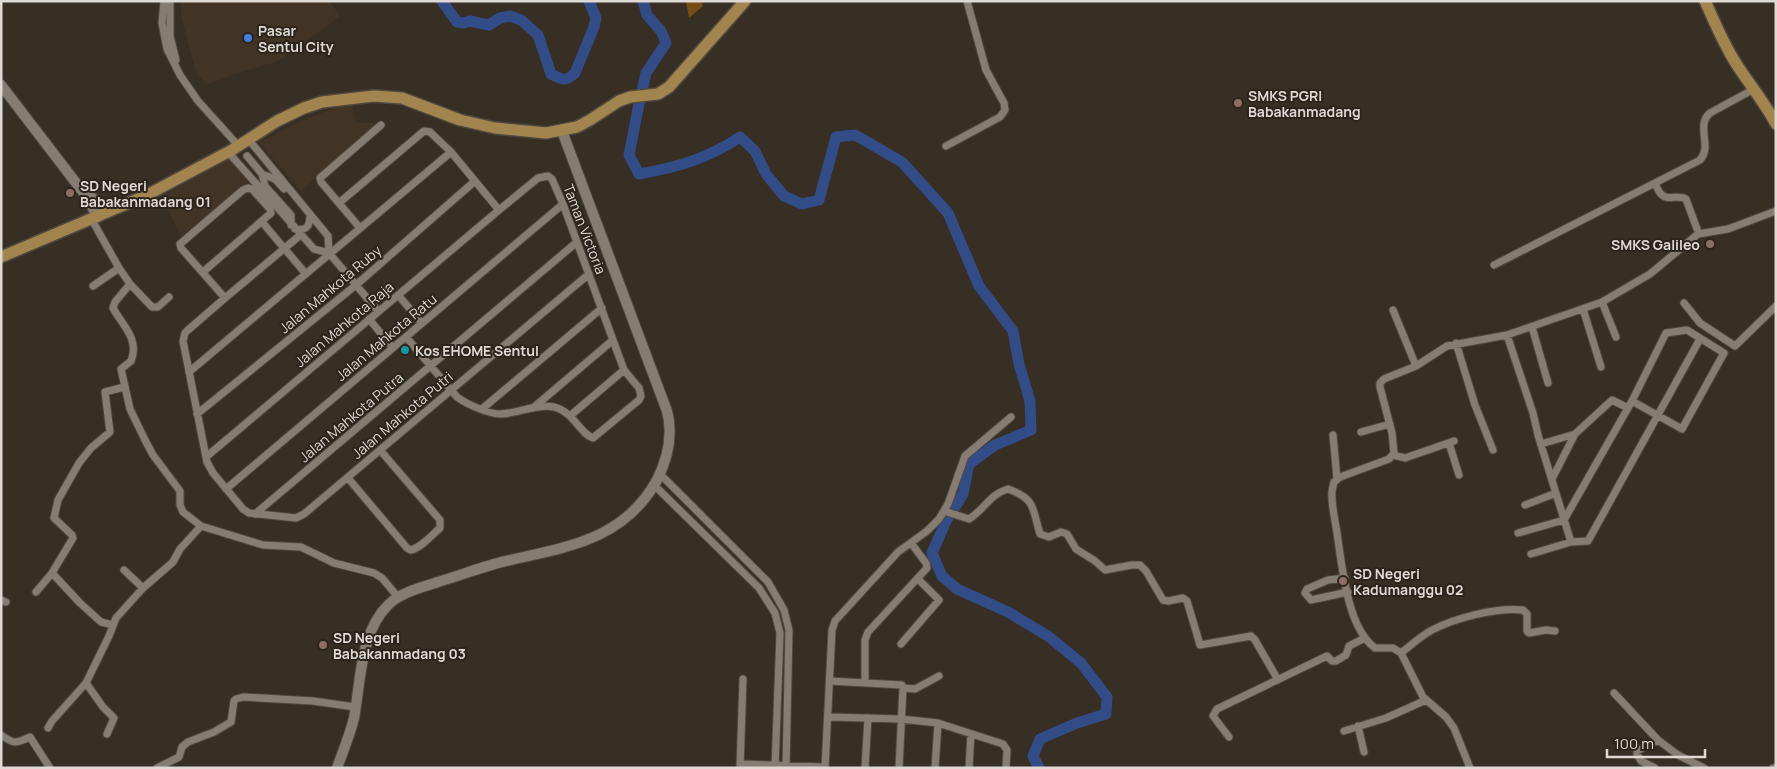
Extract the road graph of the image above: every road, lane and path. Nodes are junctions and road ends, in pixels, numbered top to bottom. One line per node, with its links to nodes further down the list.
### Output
1 (164, 1): 6 (street)
2 (170, 1): 6 (street)
3 (745, 1): 11 (main road)
4 (966, 1): 14 (street)
5 (1705, 1): 8 (main road)
6 (180, 75): 13 (street)
7 (1, 85): 21 (street)
8 (1754, 89): 9 (main road); 20 (street)
9 (1776, 124)
10 (381, 125): 22 (street)
11 (562, 130): 12 (main road); 90 (street)
12 (249, 140): 15 (main road); 27 (street)
13 (235, 142)
14 (946, 146)
15 (228, 152): 24 (main road); 30 (street)
16 (451, 152): 19 (street); 22 (street); 31 (street)
17 (247, 156): 18 (street)
18 (262, 174): 27 (street); 30 (street)
19 (476, 182): 25 (street); 45 (street, Jalan Mahkota Ruby)
20 (1655, 184): 32 (street); 38 (street)
21 (84, 192): 24 (street); 28 (street)
22 (339, 203): 31 (street)
23 (563, 204): 25 (street, Taman Victoria); 34 (street, Taman Victoria); 57 (street, Jalan Mahkota Ratu)
24 (116, 208): 28 (main road)
25 (499, 210): 46 (street, Jalan Mahkota Raja)
26 (1776, 211): 32 (street)
27 (309, 212): 30 (street); 36 (street)
28 (95, 218): 37 (main road); 39 (street)
29 (262, 222): 35 (street); 40 (street); 40 (street)
30 (293, 227): 36 (street)
31 (360, 228): 36 (street)
32 (1698, 232): 49 (street)
33 (298, 237): 35 (street)
34 (577, 242): 42 (street, Taman Victoria); 66 (street, Jalan Mahkota Putra)
35 (284, 249): 41 (street); 48 (street)
36 (329, 253): 41 (street); 45 (street)
37 (1, 258)
38 (1494, 265)
39 (119, 268): 43 (street); 44 (street)
40 (202, 272): 48 (street)
41 (306, 274): 70 (street)
42 (589, 274): 52 (street, Taman Victoria); 73 (street, Jalan Mahkota Putri)
43 (130, 284): 47 (street); 72 (street)
44 (93, 286)
45 (356, 286): 55 (street); 77 (street, Jalan Mahkota Ruby)
46 (398, 295): 55 (street, Jalan Mahkota Raja); 57 (street)
47 (169, 298)
48 (225, 298): 70 (street)
49 (1602, 302): 53 (street); 60 (street)
50 (1684, 302): 51 (street)
51 (1776, 306)
52 (602, 308): 63 (street, Taman Victoria); 76 (street)
53 (1583, 309): 58 (street); 68 (street)
54 (1393, 310): 67 (street)
55 (378, 311): 56 (street, Jalan Mahkota Raja)
56 (369, 319): 65 (street); 89 (street, Jalan Mahkota Raja)
57 (422, 323): 61 (street, Jalan Mahkota Ratu)
58 (1532, 327): 59 (street); 71 (street)
59 (1507, 335): 64 (street); 85 (street)
60 (1616, 336)
61 (406, 337): 65 (street, Jalan Mahkota Ratu); 66 (street, Taman Victoria)
62 (1700, 339): 74 (street); 79 (street); 79 (street)
63 (612, 340): 69 (street, Taman Victoria); 75 (street)
64 (1456, 343): 67 (street); 87 (street)
65 (393, 348): 96 (street, Jalan Mahkota Ratu)
66 (430, 366): 73 (street, Taman Victoria); 100 (street, Jalan Mahkota Putra)
67 (1416, 366): 81 (street)
68 (1601, 366)
69 (624, 370): 78 (street); 78 (street, Taman Victoria)
70 (189, 372): 77 (street)
71 (1548, 383)
72 (124, 386): 102 (street); 108 (street)
73 (451, 391): 76 (street, Taman Victoria); 86 (street, Jalan Mahkota Putri)
74 (1630, 405): 79 (street); 83 (street); 101 (street)
75 (532, 408): 76 (street, Taman Victoria); 78 (street, Taman Victoria)
76 (482, 409)
77 (197, 414): 89 (street)
78 (571, 415)
79 (1657, 416): 104 (street)
80 (1012, 417): 99 (street)
81 (1390, 424): 82 (street); 88 (street)
82 (1361, 432)
83 (1575, 434): 85 (street); 94 (street)
84 (1333, 435): 93 (street)
85 (1541, 444): 94 (street)
86 (380, 450): 92 (street, Jalan Mahkota Putri); 92 (street)
87 (1493, 450)
88 (1393, 455): 91 (street); 93 (street)
89 (206, 457): 96 (street)
90 (660, 474): 95 (street); 144 (street)
91 (1459, 475)
92 (348, 478): 100 (street, Jalan Mahkota Putri)
93 (1337, 479): 109 (street)
94 (1552, 479): 97 (street)
95 (654, 485): 114 (street); 145 (street)
96 (226, 489): 100 (street)
97 (1556, 493): 98 (street); 101 (street)
98 (1524, 505)
99 (946, 512): 105 (street); 122 (street)
100 (255, 514)
101 (1564, 520): 103 (street); 104 (street)
102 (201, 526): 111 (street); 114 (street)
103 (1518, 533)
104 (1571, 542): 106 (street)
105 (911, 543): 110 (street); 123 (street)
106 (1531, 554)
107 (124, 570): 111 (street)
108 (52, 572): 112 (street); 115 (street)
109 (1345, 578): 113 (street); 113 (street)
110 (919, 580): 118 (street); 125 (street)
111 (144, 588): 115 (street)
112 (36, 592)
113 (1348, 592): 117 (street)
114 (398, 597): 129 (street)
115 (113, 624): 124 (street)
116 (1555, 631): 119 (street)
117 (1365, 638): 119 (street); 122 (street)
118 (901, 644)
119 (1401, 653): 128 (street)
120 (939, 676): 126 (street)
121 (743, 679): 143 (street)
122 (1278, 680): 140 (street)
123 (830, 681): 125 (street); 130 (street)
124 (86, 682): 135 (street); 137 (street)
125 (864, 683): 126 (street)
126 (903, 688): 132 (street)
127 (1614, 693): 141 (street)
128 (1426, 700): 134 (street); 155 (street)
129 (355, 707): 148 (street); 149 (street)
130 (829, 717): 131 (street); 146 (street)
131 (868, 718): 132 (street); 150 (street)
132 (902, 719): 133 (street); 151 (street)
133 (938, 723): 138 (street); 152 (street)
134 (1358, 726): 136 (street); 142 (street)
135 (48, 728)
136 (1344, 731)
137 (107, 734)
138 (971, 734): 153 (street); 154 (street)
139 (1, 735): 147 (street)
140 (1229, 737)
141 (1658, 740): 156 (street); 157 (street)
142 (1364, 752)
143 (740, 766): 145 (street)
144 (786, 766): 145 (street); 146 (street)
145 (775, 767)
146 (825, 767)
147 (50, 768)
148 (157, 768)
149 (337, 768)
150 (865, 768)
151 (899, 768)
152 (935, 768)
153 (969, 768)
154 (1006, 768)
155 (1470, 768)
156 (1655, 768)
157 (1704, 768)

